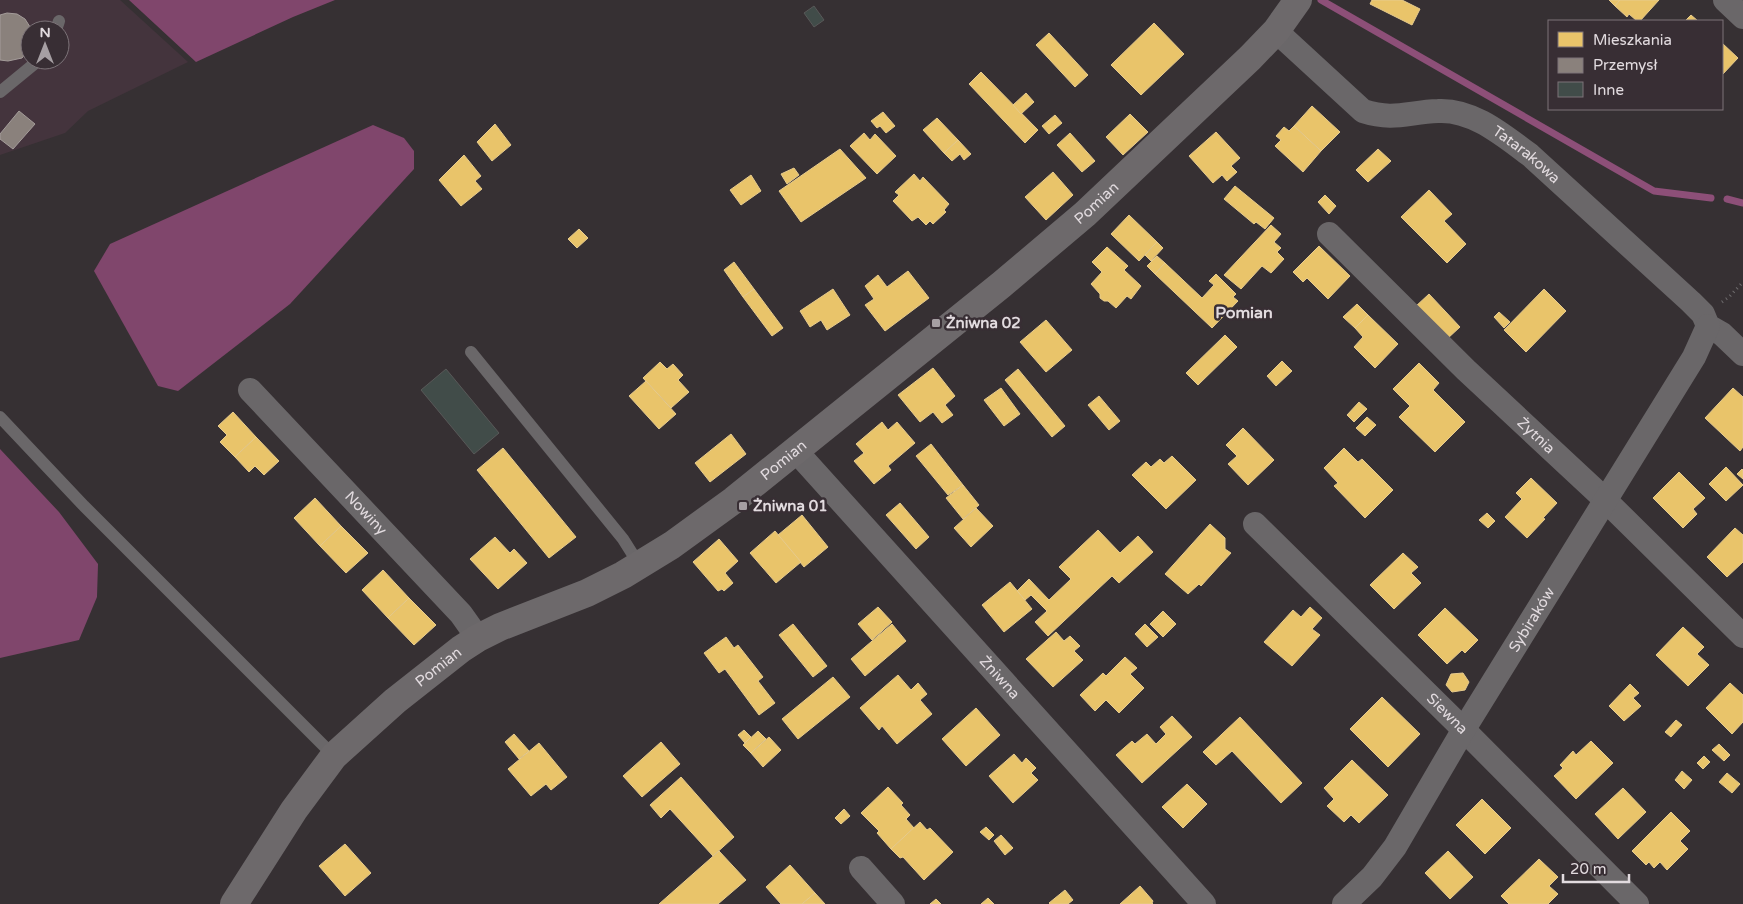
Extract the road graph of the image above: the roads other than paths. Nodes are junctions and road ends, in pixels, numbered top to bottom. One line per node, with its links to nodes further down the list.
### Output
1 (1298, 0): 4 (street, Pomian)
2 (1725, 0): 3 (street)
3 (1743, 17)
4 (1276, 31): 8 (street, Tatarakowa); 13 (street, Pomian)
5 (27, 70): 6 (lane)
6 (0, 92)
7 (1328, 234): 14 (street, Żytnia)
8 (1705, 320): 10 (street, Tatarakowa); 14 (street, Sybiraków)
9 (471, 352): 16 (lane)
10 (1743, 354)
11 (250, 390): 18 (street, Nowiny)
12 (0, 417): 20 (lane)
13 (795, 450): 16 (street, Pomian); 24 (street, Żniwna)
14 (1606, 500): 17 (street, Żytnia); 19 (street, Sybiraków)
15 (1255, 524): 19 (street, Siewna)
16 (640, 566): 18 (street, Pomian)
17 (1743, 636)
18 (478, 638): 20 (street, Pomian)
19 (1464, 730): 25 (street, Sybiraków); 26 (street, Siewna)
20 (334, 756): 22 (street, Pomian)
21 (860, 868): 23 (street)
22 (234, 904)
23 (893, 904)
24 (1204, 904)
25 (1344, 904)
26 (1637, 904)

